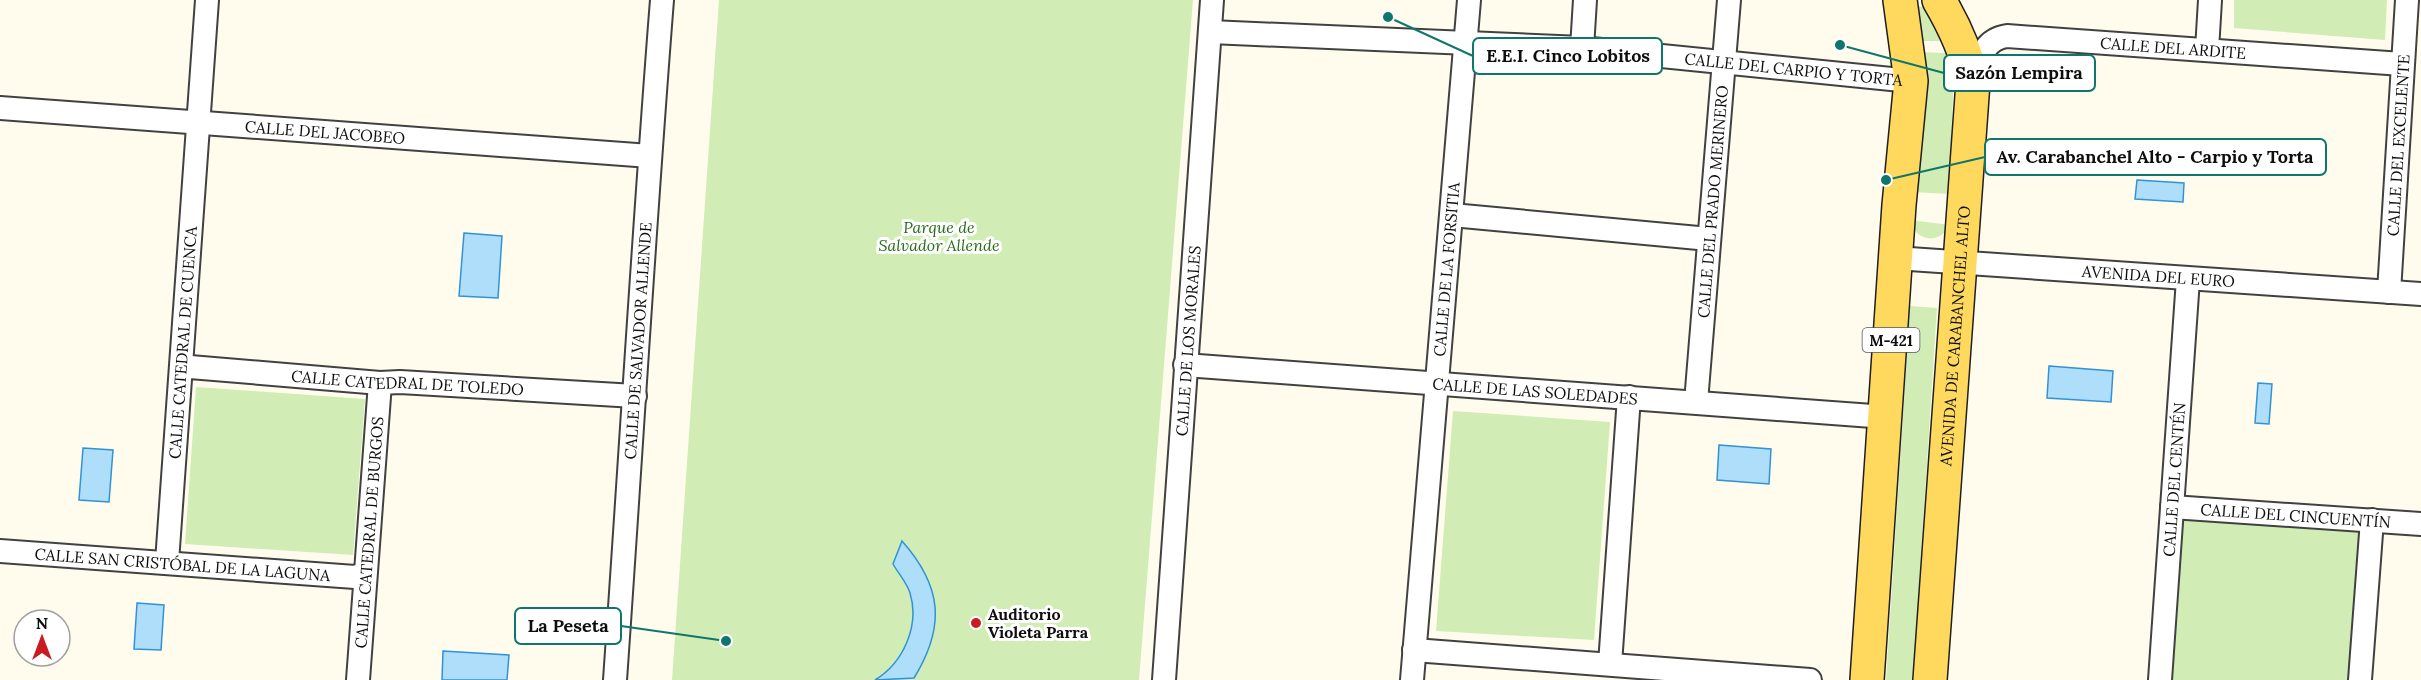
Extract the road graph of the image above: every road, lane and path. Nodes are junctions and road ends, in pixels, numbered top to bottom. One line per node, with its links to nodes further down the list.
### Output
1 (207, 0): 20 (street, CALLE CATEDRAL DE CUENCA)
2 (662, 0): 21 (street, CALLE DE SALVADOR ALLENDE)
3 (1212, 0): 11 (street, CALLE DE LOS MORALES)
4 (1469, 0): 12 (street, CALLE DE LA FORSITIA)
5 (1585, 0): 13 (street)
6 (1729, 0): 16 (street, CALLE DEL PRADO MERINERO)
7 (1900, 0): 17 (main road, M-421)
8 (1939, 0): 18 (main road, AVENIDA DE CARABANCHEL ALTO)
9 (2210, 0): 14 (street)
10 (2408, 0): 15 (street, CALLE DEL EXCELENTE)
11 (1210, 32): 12 (street, CALLE DEL CARPIO Y TORTA); 29 (street, CALLE DE LOS MORALES)
12 (1465, 44): 13 (street, CALLE DEL CARPIO Y TORTA); 22 (street, CALLE DE LA FORSITIA)
13 (1582, 48): 16 (street, CALLE DEL CARPIO Y TORTA)
14 (2207, 50): 15 (street, CALLE DEL ARDITE); 18 (street, CALLE DEL ARDITE)
15 (2402, 64): 27 (street, CALLE DEL EXCELENTE)
16 (1724, 65): 17 (street, CALLE DEL CARPIO Y TORTA); 23 (street, CALLE DEL PRADO MERINERO)
17 (1911, 81): 24 (main road, M-421)
18 (1973, 82): 25 (main road, AVENIDA DE CARABANCHEL ALTO)
19 (0, 108): 20 (street, CALLE DEL JACOBEO)
20 (199, 123): 21 (street, CALLE DEL JACOBEO); 30 (street, CALLE CATEDRAL DE CUENCA)
21 (650, 156): 33 (street, CALLE DE SALVADOR ALLENDE)
22 (1452, 215): 23 (street); 32 (street, CALLE DE LA FORSITIA)
23 (1709, 239): 35 (street, CALLE DEL PRADO MERINERO)
24 (1895, 258): 25 (street, AVENIDA DEL EURO); 36 (main road, M-421)
25 (1962, 262): 26 (street, AVENIDA DEL EURO); 51 (main road, AVENIDA DE CARABANCHEL ALTO)
26 (2188, 279): 27 (street, AVENIDA DEL EURO); 37 (street, CALLE DEL CENTÉN)
27 (2389, 292): 28 (street, AVENIDA DEL EURO)
28 (2421, 294)
29 (1185, 365): 32 (street, CALLE DE LAS SOLEDADES); 47 (street, CALLE DE LOS MORALES)
30 (181, 370): 31 (street, CALLE CATEDRAL DE TOLEDO); 41 (street, CALLE CATEDRAL DE CUENCA)
31 (380, 383): 33 (street, CALLE CATEDRAL DE TOLEDO); 42 (street, CALLE CATEDRAL DE BURGOS)
32 (1435, 383): 34 (street, CALLE DE LAS SOLEDADES); 43 (street, CALLE DE LA FORSITIA)
33 (635, 396): 46 (street, CALLE DE SALVADOR ALLENDE)
34 (1629, 397): 35 (street, CALLE DE LAS SOLEDADES); 44 (street)
35 (1696, 402): 36 (street, CALLE DE LAS SOLEDADES)
36 (1886, 417): 50 (main road, M-421)
37 (2172, 507): 38 (street, CALLE DEL CINCUENTÍN); 52 (street, CALLE DEL CENTÉN)
38 (2372, 520): 39 (street, CALLE DEL CINCUENTÍN); 53 (street)
39 (2421, 524)
40 (0, 550): 41 (street, CALLE SAN CRISTÓBAL DE LA LAGUNA)
41 (167, 562): 42 (street, CALLE SAN CRISTÓBAL DE LA LAGUNA)
42 (364, 574): 45 (street, CALLE CATEDRAL DE BURGOS)
43 (1414, 650): 44 (street); 48 (street, CALLE DE LA FORSITIA)
44 (1610, 664): 49 (street)
45 (358, 680)
46 (615, 680)
47 (1164, 680)
48 (1412, 680)
49 (1809, 680)
50 (1867, 680)
51 (1930, 680)
52 (2160, 680)
53 (2360, 680)

